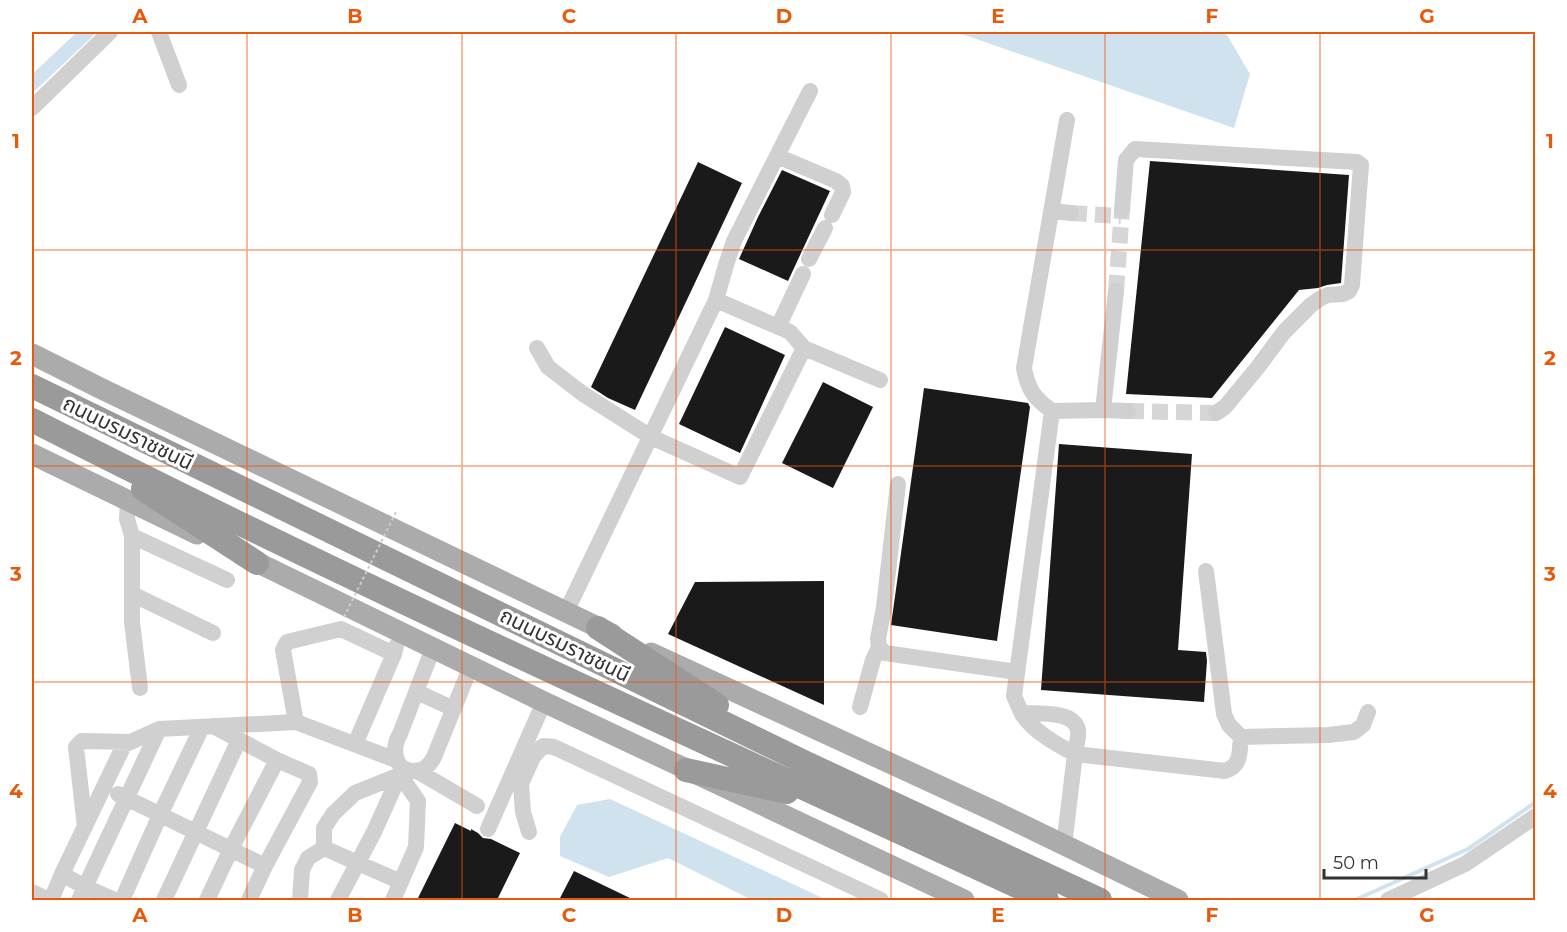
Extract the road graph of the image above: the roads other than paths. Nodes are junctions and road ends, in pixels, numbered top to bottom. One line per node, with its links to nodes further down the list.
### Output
1 (110, 32): 5 (street)
2 (159, 32): 3 (street)
3 (179, 85)
4 (810, 91): 7 (street)
5 (32, 108)
6 (1067, 120): 9 (street)
7 (777, 156): 12 (street); 13 (street)
8 (1122, 210): 22 (street)
9 (1051, 211): 10 (street); 20 (street)
10 (1071, 213)
11 (1116, 291): 19 (street)
12 (716, 300): 13 (street); 24 (street)
13 (778, 327): 15 (street)
14 (537, 348): 24 (street)
15 (804, 348): 17 (street); 24 (street)
16 (32, 354): 33 (main road)
17 (880, 381)
18 (32, 386): 58 (highway, ถนนบรมราชชนนี)
19 (1103, 410): 20 (street); 21 (street)
20 (1052, 411): 41 (street)
21 (1128, 411)
22 (1216, 413)
23 (39, 424): 29 (highway); 63 (highway, ถนนบรมราชชนนี)
24 (651, 437): 33 (street)
25 (32, 454): 27 (main road)
26 (898, 484): 37 (street)
27 (128, 501): 28 (street); 29 (main road)
28 (132, 536): 31 (street); 32 (street)
29 (257, 563): 35 (main road)
30 (1206, 571): 52 (street)
31 (227, 580)
32 (132, 594): 36 (street); 42 (street)
33 (566, 612): 34 (main road)
34 (598, 628): 58 (highway); 71 (main road)
35 (399, 632): 38 (main road); 39 (street)
36 (213, 633)
37 (879, 647): 41 (street); 45 (street)
38 (433, 648): 40 (main road); 43 (street)
39 (394, 654): 49 (street); 55 (street)
40 (471, 666): 44 (main road); 46 (street)
41 (1017, 672): 48 (street)
42 (140, 688)
43 (417, 692): 46 (street); 59 (street)
44 (544, 702): 60 (main road); 68 (street)
45 (860, 707)
46 (454, 709): 59 (street)
47 (1368, 712): 52 (street)
48 (1022, 713): 56 (street); 56 (street)
49 (296, 722): 50 (street); 55 (street)
50 (207, 726): 51 (street); 53 (street); 65 (street)
51 (159, 729): 54 (street); 62 (street)
52 (1241, 736): 56 (street)
53 (239, 740): 57 (street); 70 (street)
54 (131, 742): 61 (street); 67 (street)
55 (355, 744): 59 (street)
56 (1075, 754): 71 (street)
57 (277, 760): 73 (street); 75 (street)
58 (806, 763): 92 (highway, ถนนบรมราชชนนี)
59 (404, 769): 64 (street); 72 (street); 74 (street); 77 (street)
60 (686, 770): 63 (highway); 90 (main road)
61 (104, 788): 62 (street); 67 (street)
62 (127, 798): 65 (street); 79 (street)
63 (837, 804): 91 (highway, ถนนบรมราชชนนี)
64 (477, 806)
65 (160, 815): 70 (street); 82 (street)
66 (1536, 816): 94 (street)
67 (85, 828): 76 (street)
68 (488, 829)
69 (529, 832): 89 (street)
70 (196, 834): 73 (street); 83 (street)
71 (1064, 846): 93 (main road)
72 (324, 848): 74 (street); 86 (street)
73 (231, 849): 75 (street); 84 (street)
74 (358, 863): 77 (street); 87 (street)
75 (265, 866): 85 (street)
76 (62, 874): 79 (street); 80 (street)
77 (401, 882): 88 (street)
78 (32, 892): 80 (street)
79 (82, 894): 81 (street)
80 (50, 900)
81 (115, 900)
82 (122, 900)
83 (164, 900)
84 (207, 900)
85 (249, 900)
86 (300, 900)
87 (338, 900)
88 (393, 900)
89 (881, 900)
90 (964, 900)
91 (1047, 900)
92 (1100, 900)
93 (1178, 900)
94 (1388, 900)

